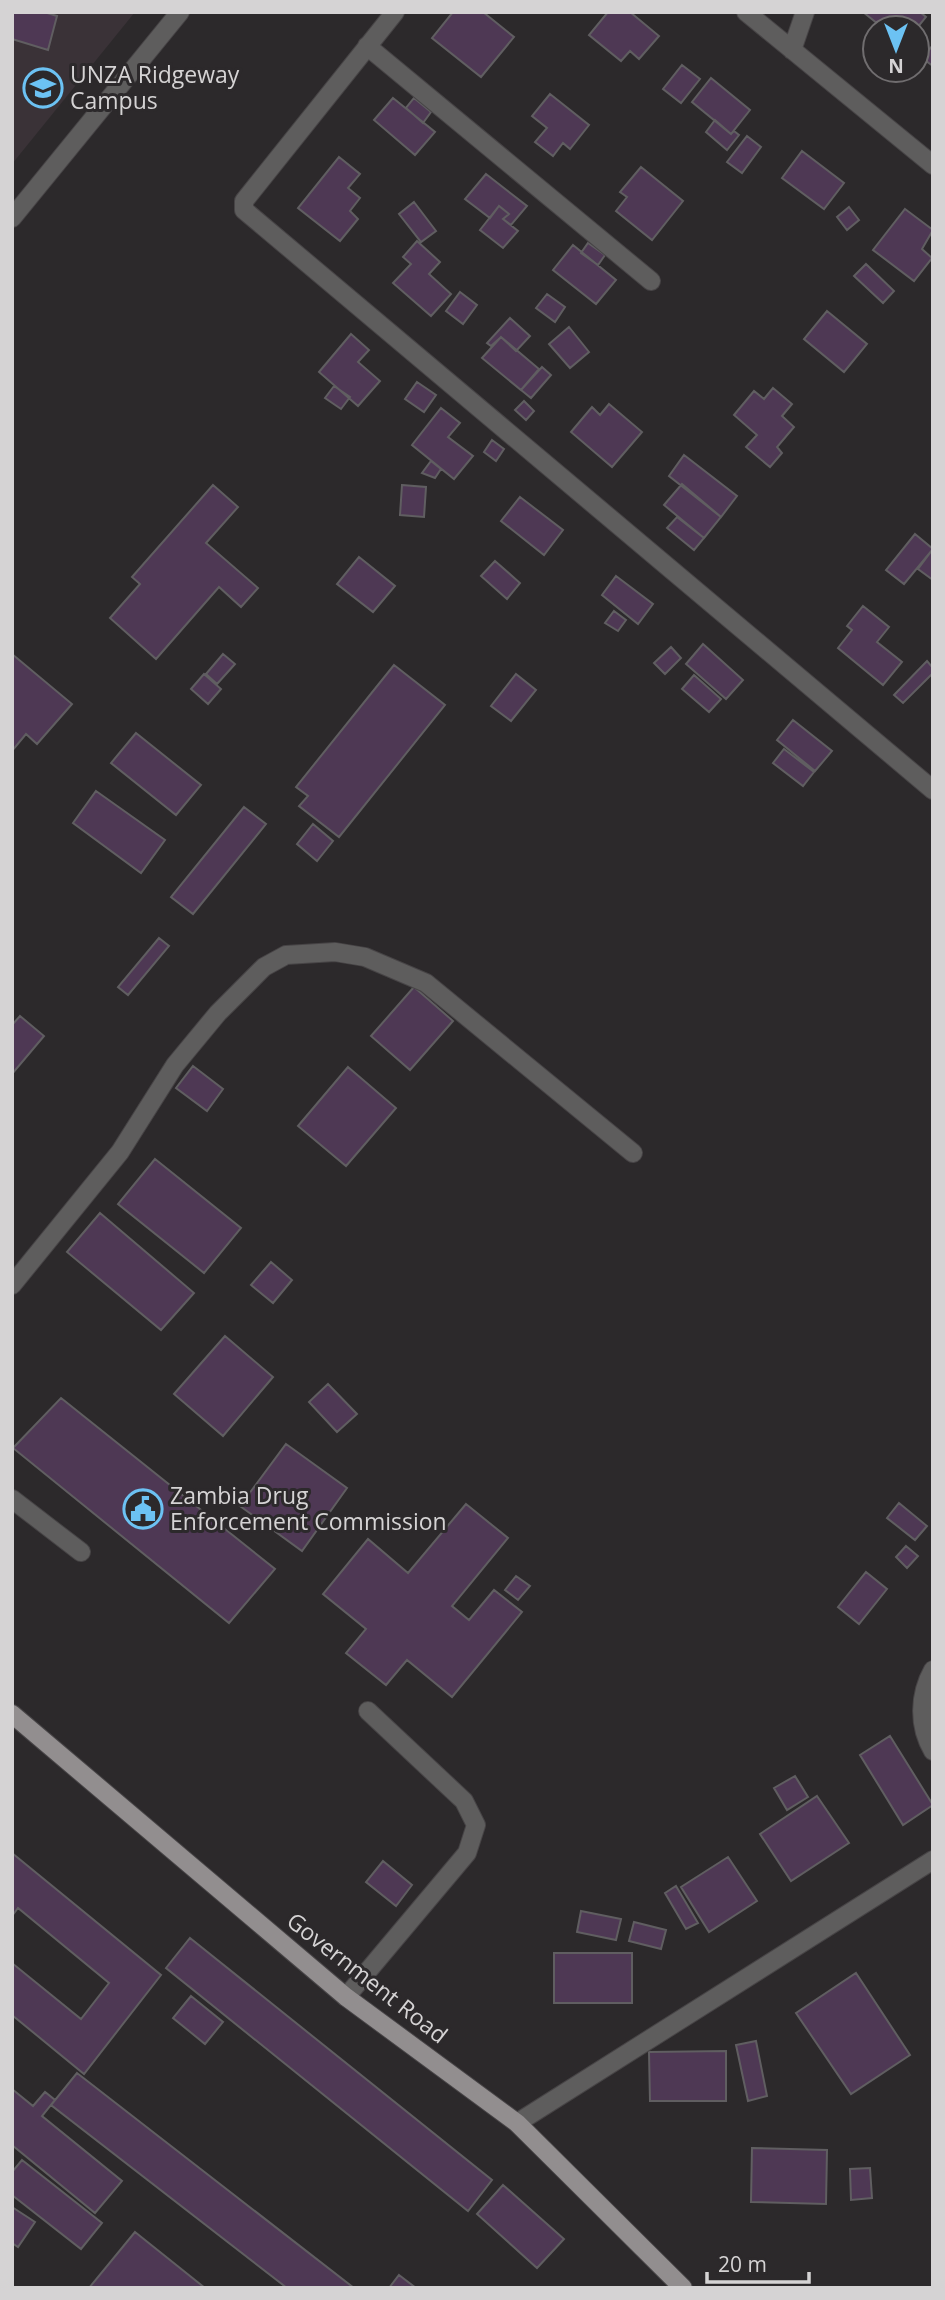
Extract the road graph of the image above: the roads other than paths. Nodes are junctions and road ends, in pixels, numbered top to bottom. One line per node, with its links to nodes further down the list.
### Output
1 (180, 12): 8 (street)
2 (395, 12): 5 (street)
3 (746, 12): 6 (street)
4 (805, 12): 6 (street)
5 (367, 46): 9 (street); 10 (street)
6 (792, 50): 7 (street)
7 (933, 165)
8 (12, 218)
9 (651, 281)
10 (933, 790)
11 (634, 1153): 12 (street)
12 (12, 1285)
13 (12, 1499): 14 (street)
14 (81, 1552)
15 (933, 1670): 18 (street)
16 (368, 1711): 20 (street)
17 (12, 1714): 20 (main road, Government Road)
18 (933, 1751)
19 (933, 1860): 21 (street)
20 (346, 1997): 21 (main road, Government Road)
21 (517, 2123): 22 (main road, Government Road)
22 (683, 2288)

